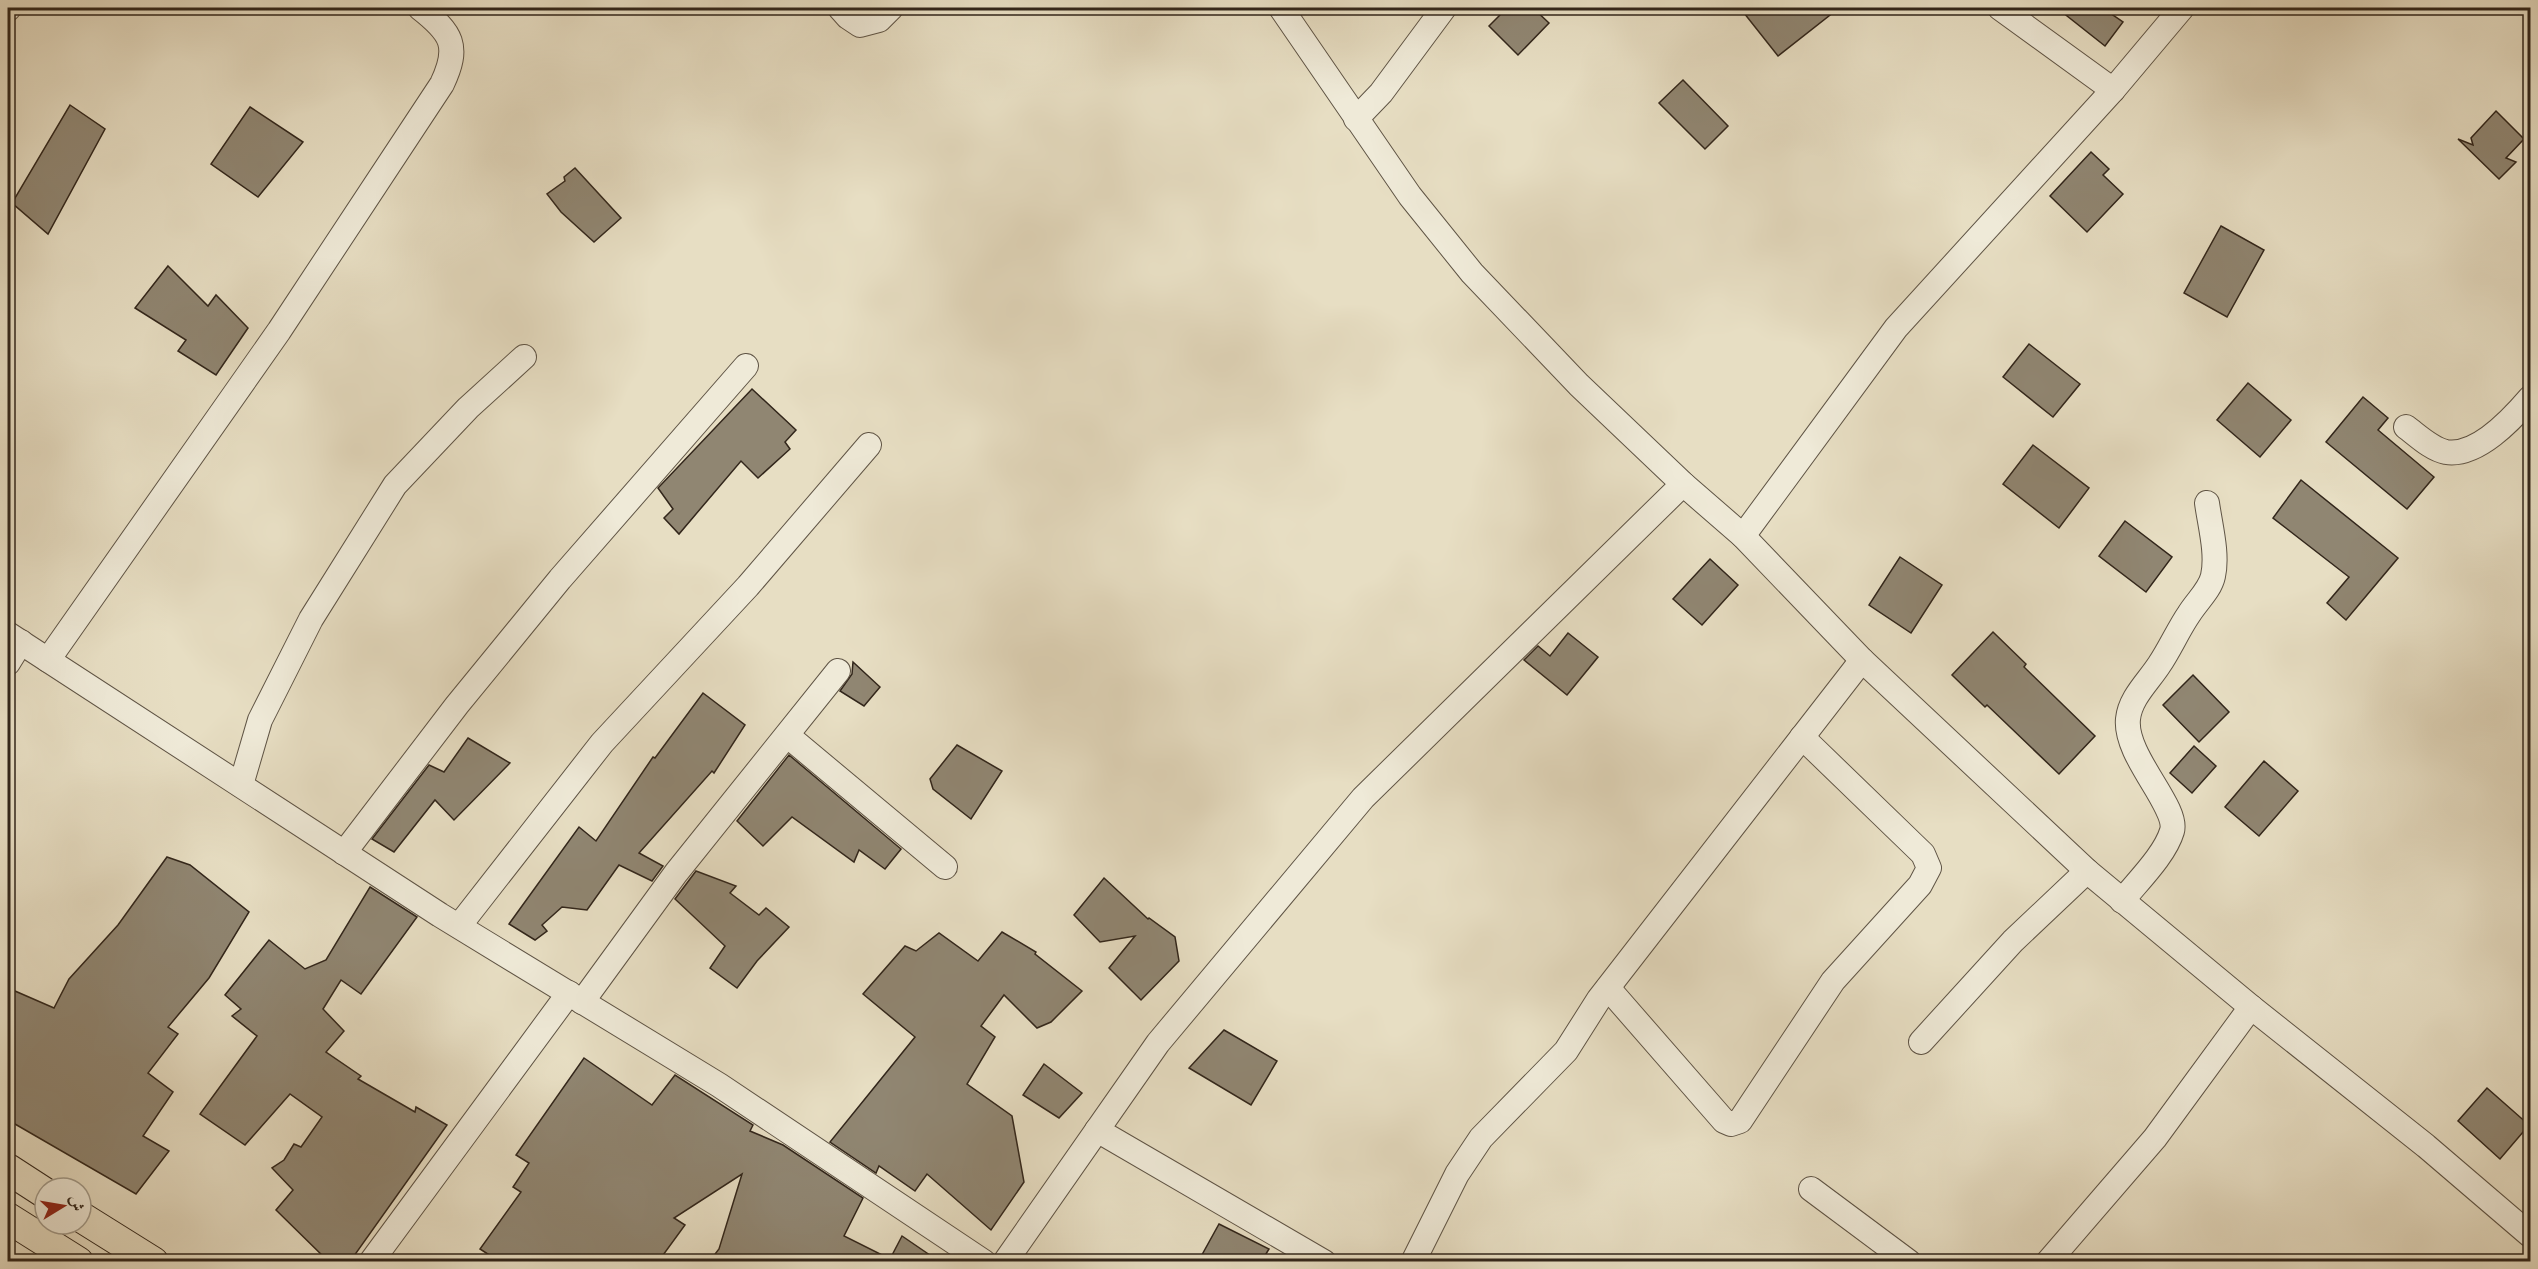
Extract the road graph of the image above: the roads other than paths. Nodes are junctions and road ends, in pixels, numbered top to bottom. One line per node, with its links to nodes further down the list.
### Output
1 (420, 8): 19 (street)
2 (840, 8): 3 (street)
3 (891, 8)
4 (1281, 8): 9 (street)
5 (1444, 8): 9 (street)
6 (2000, 8): 8 (street)
7 (2182, 8): 8 (street)
8 (2113, 90): 17 (street)
9 (1356, 119): 15 (street)
10 (524, 357): 25 (street)
11 (746, 366): 26 (street)
12 (2530, 398): 13 (street)
13 (2406, 427)
14 (869, 445): 30 (street)
15 (1683, 484): 17 (street); 35 (street)
16 (2207, 503): 29 (street)
17 (1743, 536): 20 (street)
18 (14, 638): 19 (street); 21 (street)
19 (48, 660): 25 (street)
20 (1862, 660): 24 (street); 28 (street)
21 (8, 663)
22 (838, 672): 23 (street)
23 (788, 736): 27 (street); 32 (street)
24 (1802, 737): 31 (street); 31 (street)
25 (241, 785): 26 (street)
26 (344, 853): 30 (street)
27 (945, 867)
28 (2087, 871): 29 (street); 34 (street)
29 (2122, 901): 33 (street)
30 (459, 926): 32 (street)
31 (1608, 988): 48 (street)
32 (576, 998): 44 (street); 45 (street)
33 (2251, 1007): 41 (street); 50 (street)
34 (1921, 1042)
35 (1097, 1130): 46 (street); 47 (street)
36 (8, 1169): 37 (main road)
37 (33, 1185)
38 (1811, 1189): 49 (street)
39 (8, 1218): 42 (main road)
40 (93, 1224): 43 (main road)
41 (2527, 1225)
42 (78, 1262)
43 (153, 1262)
44 (370, 1262)
45 (984, 1262)
46 (1005, 1262)
47 (1324, 1262)
48 (1413, 1262)
49 (1909, 1262)
50 (2048, 1262)

